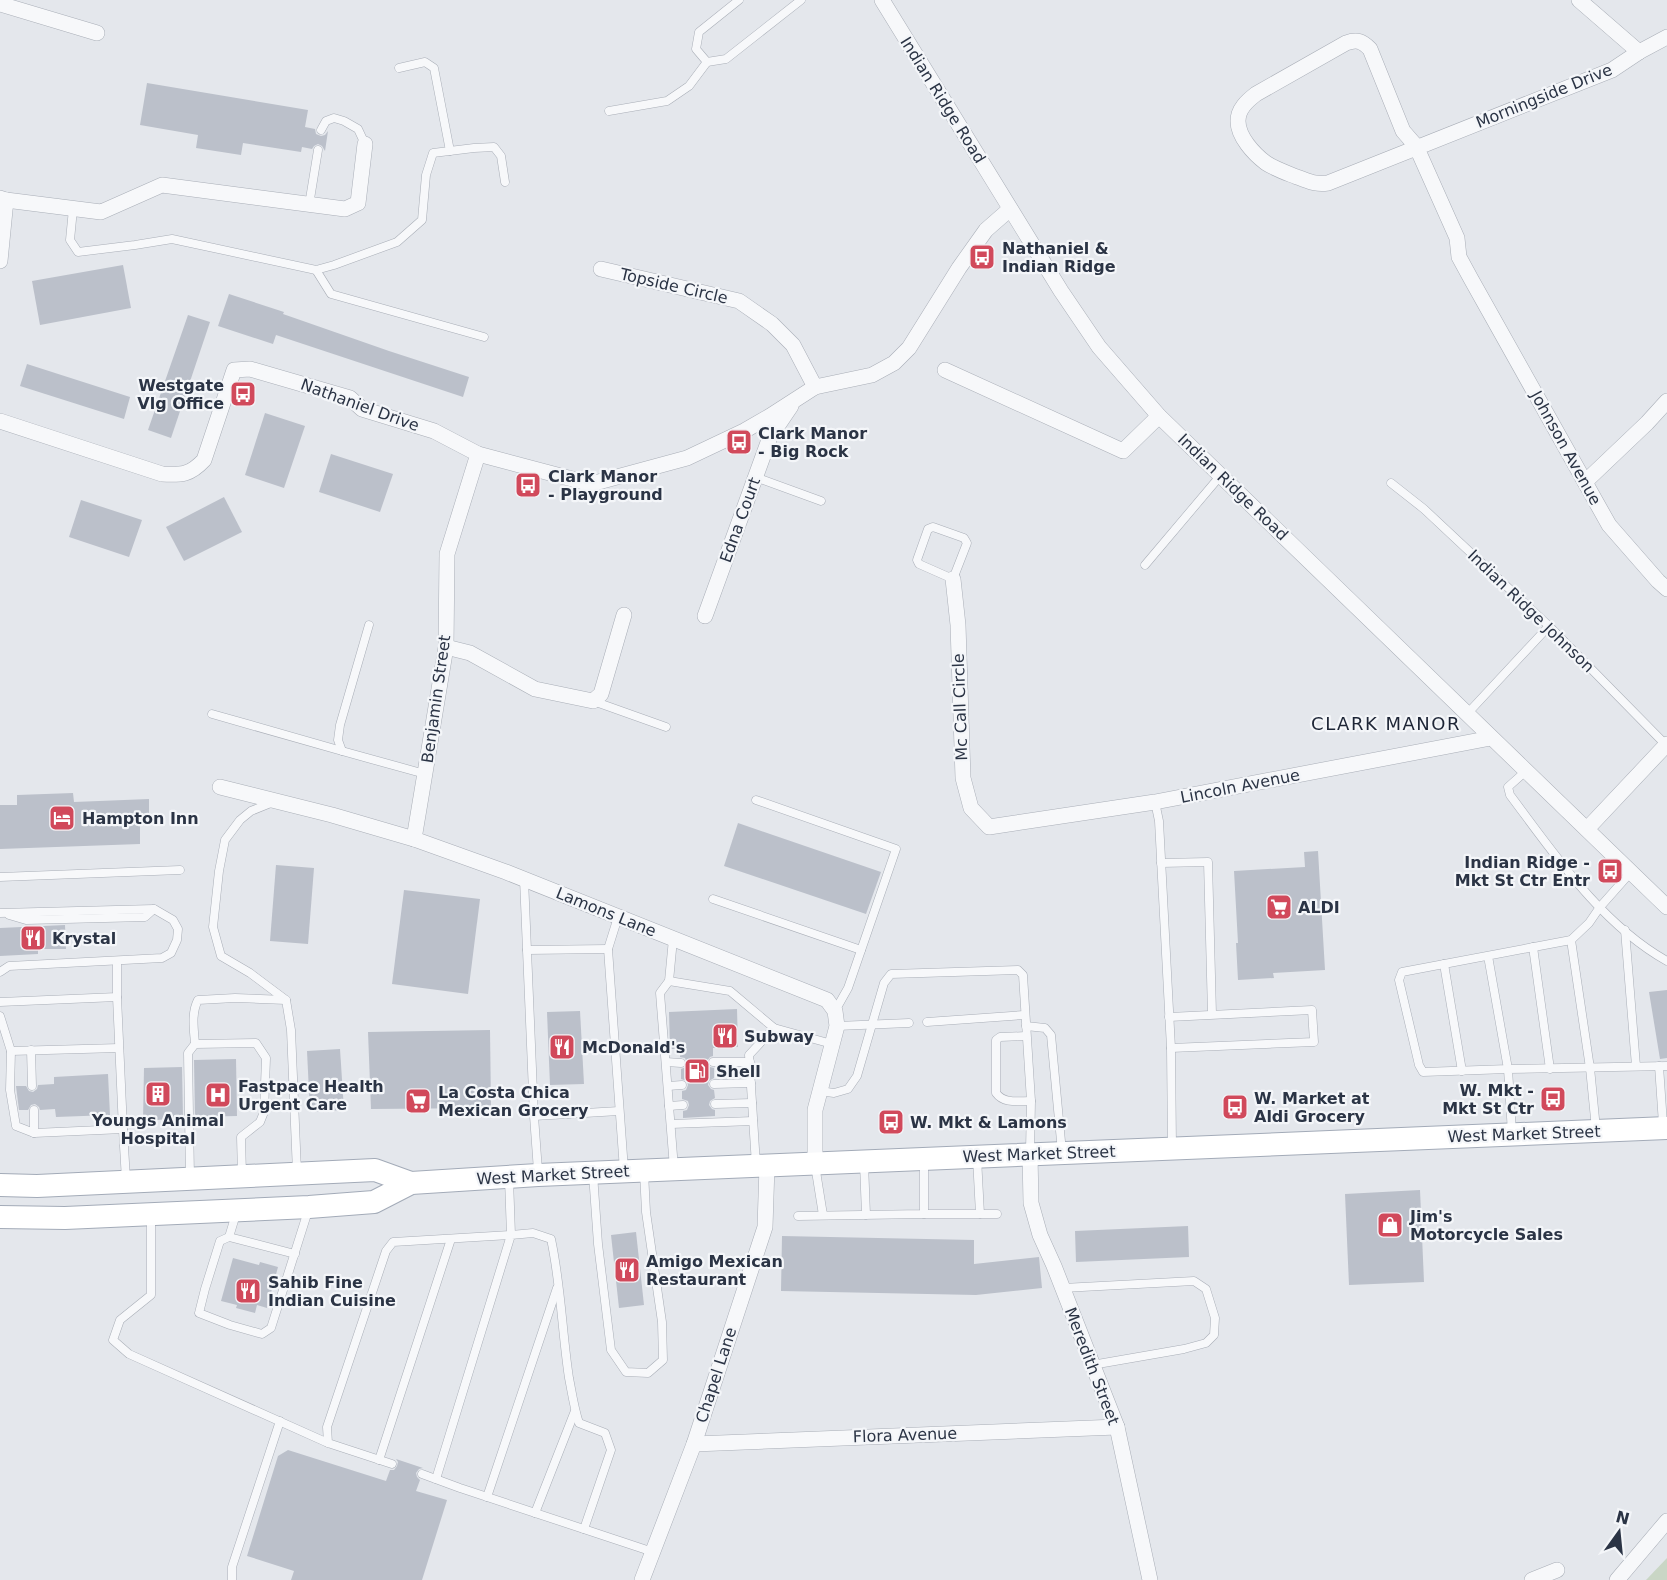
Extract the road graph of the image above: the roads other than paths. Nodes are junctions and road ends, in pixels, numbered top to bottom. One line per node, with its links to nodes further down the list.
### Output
1 (739, 0): 9 (lane)
2 (801, 0): 9 (lane)
3 (882, 0): 21 (street, Indian Ridge Road)
4 (1579, 0): 8 (street)
5 (0, 4): 6 (street)
6 (97, 33)
7 (1667, 37): 8 (street, Morningside Drive)
8 (1639, 52): 14 (street, Morningside Drive)
9 (707, 62): 11 (lane)
10 (399, 68): 16 (lane)
11 (609, 111)
12 (321, 130): 13 (lane)
13 (365, 144): 19 (street)
14 (1416, 147): 14 (street, Morningside Drive); 36 (street, Johnson Avenue)
15 (318, 150): 19 (lane)
16 (450, 151): 17 (lane); 24 (lane)
17 (505, 182)
18 (3, 199): 20 (street); 22 (street)
19 (309, 205): 20 (street)
20 (72, 209): 24 (lane)
21 (1010, 209): 27 (street, Nathaniel Drive); 30 (street, Indian Ridge Road)
22 (0, 261)
23 (601, 268): 27 (street, Topside Circle)
24 (316, 270): 25 (lane)
25 (484, 337)
26 (945, 370): 30 (street)
27 (815, 387): 28 (street, Nathaniel Drive)
28 (798, 396): 32 (street, Nathaniel Drive); 34 (street, Edna Court)
29 (1667, 401): 36 (street)
30 (1160, 416): 33 (street, Indian Ridge Road)
31 (0, 422): 32 (street, Nathaniel Drive)
32 (478, 454): 45 (street, Benjamin Street)
33 (1221, 475): 38 (lane); 48 (street, Indian Ridge Road)
34 (755, 477): 37 (lane); 42 (street, Edna Court)
35 (1391, 483): 44 (lane, Indian Ridge Johnson)
36 (1585, 483): 40 (street, Johnson Avenue)
37 (821, 501)
38 (1145, 566)
39 (953, 579): 39 (lane); 59 (street, Mc Call Circle)
40 (1667, 589)
41 (624, 615): 46 (street)
42 (705, 616)
43 (369, 625): 52 (lane)
44 (1548, 626): 48 (lane); 51 (lane, Indian Ridge Johnson)
45 (446, 647): 46 (street); 54 (street, Benjamin Street)
46 (593, 701): 49 (lane)
47 (212, 714): 52 (lane)
48 (1467, 714): 50 (street, Indian Ridge Road)
49 (666, 727)
50 (1491, 738): 53 (street, Indian Ridge Road); 58 (street, Lincoln Avenue)
51 (1667, 744): 60 (street)
52 (342, 751): 54 (lane)
53 (1526, 771): 60 (street, Indian Ridge Road); 68 (lane)
54 (425, 774): 61 (street, Benjamin Street)
55 (220, 787): 57 (street, Lamons Lane)
56 (756, 800): 78 (lane)
57 (275, 801): 61 (street, Lamons Lane); 86 (lane)
58 (1155, 802): 59 (street, Lincoln Avenue); 62 (lane)
59 (989, 827)
60 (1587, 830): 64 (street, Indian Ridge Road)
61 (414, 839): 66 (street, Lamons Lane)
62 (1161, 863): 88 (lane); 91 (lane)
63 (180, 870): 65 (lane)
64 (1631, 872): 68 (lane); 69 (street, Indian Ridge Road)
65 (0, 877)
66 (524, 879): 71 (street, Lamons Lane); 76 (lane)
67 (712, 899): 78 (lane)
68 (1600, 907): 72 (lane); 74 (lane)
69 (1667, 907)
70 (2, 913): 80 (lane)
71 (618, 917): 73 (street, Lamons Lane); 77 (lane)
72 (1624, 930): 81 (lane); 109 (lane)
73 (673, 939): 84 (lane); 92 (street, Lamons Lane)
74 (1570, 940): 75 (lane); 111 (lane)
75 (1533, 947): 79 (lane); 113 (lane)
76 (527, 950): 77 (lane); 128 (lane)
77 (608, 950): 127 (lane)
78 (861, 950): 92 (lane)
79 (1488, 956): 82 (lane); 112 (lane)
80 (117, 961): 83 (lane); 85 (lane)
81 (1667, 961)
82 (1444, 964): 114 (lane); 114 (lane)
83 (0, 972)
84 (669, 981): 97 (lane); 105 (lane)
85 (117, 997): 87 (lane); 101 (lane)
86 (286, 1000): 99 (lane); 147 (lane)
87 (0, 1002)
88 (1212, 1014): 91 (lane); 102 (lane)
89 (1024, 1015): 93 (lane); 95 (lane); 96 (lane)
90 (0, 1016): 104 (lane)
91 (1169, 1017): 102 (lane)
92 (836, 1018): 95 (lane); 100 (street)
93 (927, 1022)
94 (909, 1023): 95 (lane)
95 (873, 1025): 120 (lane)
96 (1026, 1026): 98 (lane); 137 (lane)
97 (774, 1028): 100 (lane); 107 (lane)
98 (1026, 1036): 121 (lane); 121 (lane)
99 (195, 1044): 149 (lane); 151 (lane)
100 (832, 1044): 120 (street)
101 (119, 1048): 103 (lane); 132 (lane)
102 (1171, 1048): 136 (lane)
103 (31, 1050): 104 (lane); 118 (lane)
104 (11, 1051): 134 (lane)
105 (666, 1062): 108 (lane); 119 (lane)
106 (713, 1062): 107 (lane)
107 (750, 1062): 115 (lane)
108 (681, 1063)
109 (1636, 1066): 110 (lane); 111 (lane)
110 (1663, 1066): 131 (lane)
111 (1590, 1068): 113 (lane); 133 (lane)
112 (1508, 1069): 113 (lane); 114 (lane); 135 (lane)
113 (1550, 1069)
114 (1462, 1071)
115 (751, 1083): 116 (lane); 122 (lane)
116 (714, 1084)
117 (682, 1085): 119 (lane)
118 (32, 1086)
119 (668, 1086): 124 (lane)
120 (819, 1091): 142 (street)
121 (1031, 1101): 138 (lane)
122 (752, 1103): 123 (lane); 129 (lane)
123 (715, 1104)
124 (669, 1106): 125 (lane); 130 (lane)
125 (682, 1106)
126 (34, 1110): 134 (lane)
127 (619, 1111): 128 (lane); 145 (lane)
128 (534, 1116): 148 (lane)
129 (753, 1121): 130 (lane); 143 (lane)
130 (671, 1124): 144 (lane)
131 (1665, 1128): 133 (main road, West Market Street)
132 (123, 1129): 134 (lane); 152 (lane)
133 (1596, 1131): 135 (main road, West Market Street)
134 (34, 1133)
135 (1512, 1134): 136 (main road, West Market Street)
136 (1172, 1149): 137 (main road, West Market Street)
137 (1062, 1154): 138 (main road, West Market Street)
138 (1030, 1155): 139 (main road, West Market Street); 170 (street, Meredith Street)
139 (977, 1157): 140 (main road, West Market Street); 159 (lane)
140 (924, 1159): 141 (main road, West Market Street); 158 (lane)
141 (864, 1161): 142 (main road, West Market Street); 162 (lane)
142 (815, 1163): 143 (main road, West Market Street); 161 (lane)
143 (761, 1166): 144 (main road, West Market Street); 176 (street, Chapel Lane)
144 (674, 1169): 145 (main road, West Market Street)
145 (634, 1171): 146 (main road, West Market Street); 146 (lane)
146 (593, 1172): 148 (main road, West Market Street)
147 (297, 1174): 149 (main road, West Market Street); 153 (main road, West Market Street)
148 (538, 1175): 150 (main road, West Market Street)
149 (242, 1176): 151 (main road, West Market Street)
150 (509, 1177): 153 (main road, West Market Street); 165 (lane)
151 (190, 1179): 152 (main road, West Market Street)
152 (126, 1182): 154 (main road, West Market Street)
153 (411, 1184): 155 (main road, West Market Street)
154 (0, 1185)
155 (309, 1207): 156 (main road, West Market Street); 168 (lane)
156 (237, 1210): 157 (main road, West Market Street); 166 (lane)
157 (151, 1214): 164 (main road, West Market Street); 173 (lane)
158 (924, 1214): 159 (lane); 162 (lane)
159 (980, 1214): 160 (lane)
160 (997, 1214)
161 (823, 1215): 162 (lane); 163 (lane)
162 (866, 1215)
163 (798, 1216)
164 (0, 1217)
165 (511, 1235): 167 (lane); 169 (lane); 180 (lane)
166 (229, 1237): 168 (lane); 168 (lane)
167 (451, 1239): 175 (lane); 177 (lane)
168 (295, 1254)
169 (559, 1284): 172 (lane); 181 (lane)
170 (1063, 1288): 171 (street, Meredith Street); 171 (lane)
171 (1092, 1365): 174 (street, Meredith Street)
172 (575, 1411): 182 (lane); 184 (lane)
173 (280, 1421): 175 (lane); 187 (lane)
174 (1117, 1427): 176 (street, Flora Avenue); 189 (street, Meredith Street)
175 (328, 1443): 177 (lane)
176 (694, 1444): 185 (street, Chapel Lane)
177 (379, 1460): 178 (lane)
178 (392, 1464)
179 (422, 1474): 180 (lane)
180 (436, 1479): 181 (lane)
181 (487, 1497): 182 (lane)
182 (535, 1513): 184 (lane)
183 (1667, 1521): 191 (street)
184 (584, 1529): 185 (lane)
185 (653, 1552): 188 (street, Chapel Lane)
186 (1557, 1570): 190 (street)
187 (231, 1580)
188 (642, 1580)
189 (1150, 1580)
190 (1532, 1580)
191 (1617, 1580)

